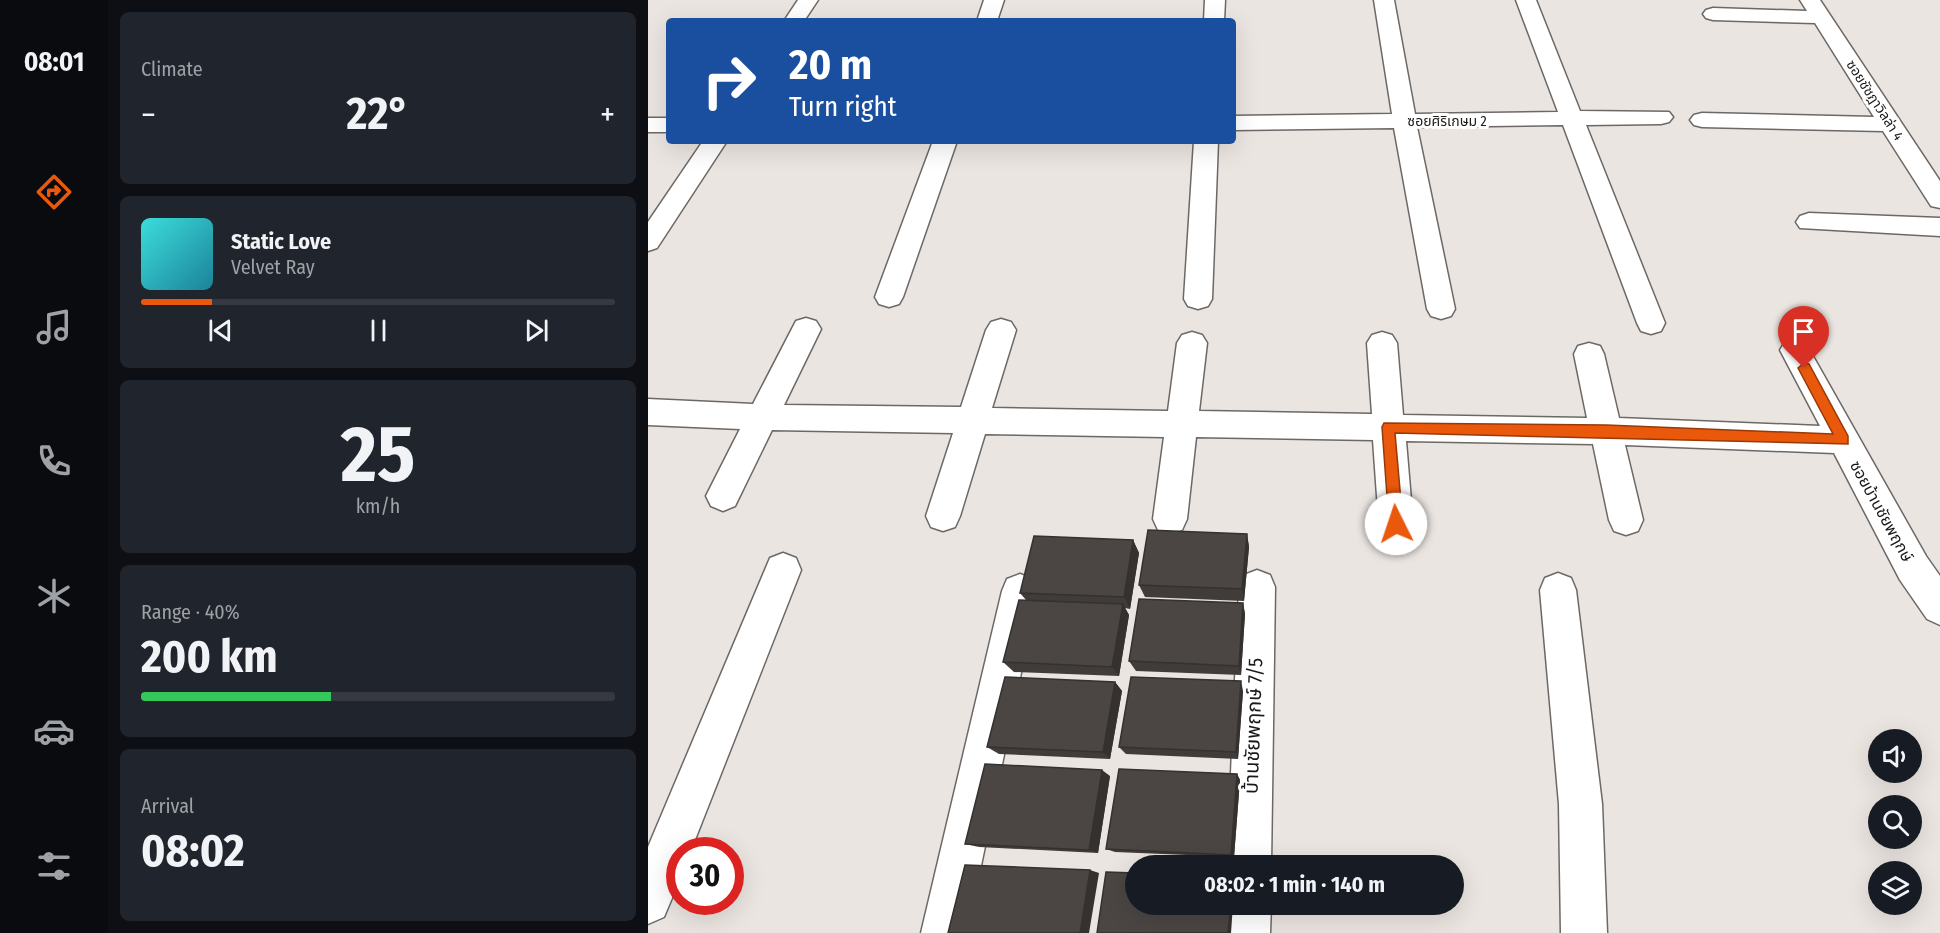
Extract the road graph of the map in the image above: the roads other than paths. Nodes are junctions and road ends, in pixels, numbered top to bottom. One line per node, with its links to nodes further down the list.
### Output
1 (808, 0): 8 (street)
2 (994, 0): 9 (street)
3 (1215, 0): 10 (street)
4 (1384, 0): 14 (street)
5 (1526, 0): 12 (street)
6 (1816, 8): 7 (street); 16 (street, ซอยชัชฎาวิลล่า 4)
7 (1713, 14)
8 (796, 18)
9 (988, 18)
10 (1214, 18)
11 (1661, 117): 12 (street, ซอยศิริเกษม 2)
12 (1573, 120): 14 (street, ซอยศิริเกษม 2); 29 (street)
13 (1702, 120): 16 (street)
14 (1405, 121): 15 (street, ซอยศิริเกษม 2); 28 (street)
15 (1236, 123)
16 (1891, 124): 22 (street, ซอยชัชฎาวิลล่า 4)
17 (648, 125): 18 (street)
18 (666, 125)
19 (713, 144): 25 (street)
20 (944, 144): 26 (street)
21 (1206, 144): 27 (street)
22 (1940, 200)
23 (1809, 222): 24 (street)
24 (1940, 227)
25 (648, 242)
26 (889, 297)
27 (1198, 299)
28 (1441, 309)
29 (1651, 323)
30 (806, 329): 37 (street)
31 (1001, 330): 38 (street)
32 (1192, 343): 39 (street)
33 (1382, 343): 40 (street)
34 (1795, 350): 42 (street, ซอยบ้านชัยพฤกษ์)
35 (1588, 354): 41 (street)
36 (648, 412): 37 (street)
37 (762, 417): 38 (street); 43 (street)
38 (973, 421): 39 (street); 44 (street)
39 (1182, 424): 40 (street); 45 (street)
40 (1388, 427): 41 (street); 47 (street)
41 (1606, 430): 42 (street); 46 (street)
42 (1843, 440): 52 (street, ซอยบ้านชัยพฤกษ์)
43 (723, 496)
44 (943, 516)
45 (1170, 519)
46 (1626, 520)
47 (1396, 524)
48 (783, 570): 54 (street)
49 (1257, 587): 53 (street, บ้านชัยพฤกษ์ 7/5)
50 (1558, 590): 58 (street)
51 (1020, 591): 56 (street)
52 (1940, 607)
53 (1249, 855)
54 (648, 900)
55 (1248, 915): 57 (street)
56 (944, 933)
57 (1247, 933)
58 (1584, 933)

